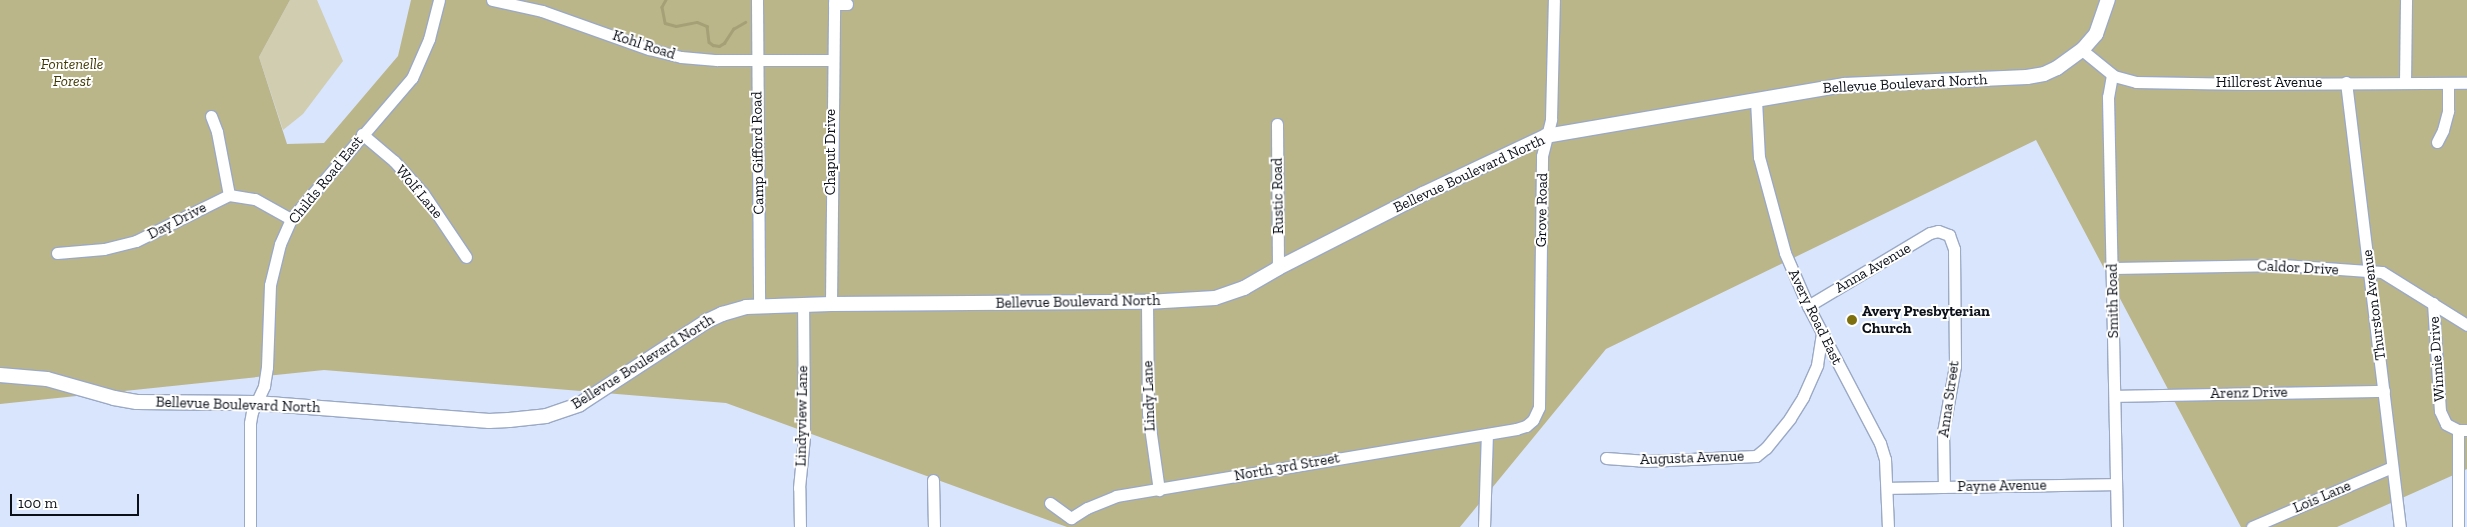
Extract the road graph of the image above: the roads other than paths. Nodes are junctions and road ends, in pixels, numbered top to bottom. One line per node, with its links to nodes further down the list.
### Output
1 (439, 0): 20 (street, Childs Road East)
2 (492, 0): 10 (street, Kohl Road)
3 (757, 0): 10 (street, Camp Gifford Road)
4 (1554, 0): 21 (street, Grove Road)
5 (2108, 0): 9 (main road, Bellevue Boulevard North)
6 (2406, 0): 14 (street)
7 (834, 2): 8 (street); 11 (street, Chaput Drive)
8 (847, 4)
9 (2082, 50): 12 (street, Hillcrest Avenue); 17 (main road, Bellevue Boulevard North)
10 (757, 60): 11 (street, Kohl Road); 35 (street, Camp Gifford Road)
11 (832, 60): 33 (street, Chaput Drive)
12 (2112, 75): 13 (street, Hillcrest Avenue); 29 (street, Smith Road)
13 (2346, 82): 14 (street, Hillcrest Avenue); 30 (street, Thurston Avenue)
14 (2406, 83): 15 (street, Hillcrest Avenue)
15 (2448, 83): 16 (street, Hillcrest Avenue); 22 (street)
16 (2467, 83)
17 (1756, 100): 21 (main road, Bellevue Boulevard North); 36 (street, Avery Road East)
18 (210, 116): 23 (street)
19 (1277, 124): 28 (street, Rustic Road)
20 (362, 134): 24 (street, Childs Road East); 27 (street, Wolf Lane)
21 (1546, 136): 28 (main road, Bellevue Boulevard North); 43 (street, Grove Road)
22 (2437, 142)
23 (229, 195): 24 (street); 26 (street, Day Drive)
24 (291, 219): 42 (street, Childs Road East)
25 (1938, 231): 36 (street, Anna Avenue); 50 (street, Anna Street)
26 (57, 252)
27 (466, 257)
28 (1278, 268): 31 (main road, Bellevue Boulevard North)
29 (2113, 268): 30 (street, Caldor Drive); 41 (street, Smith Road)
30 (2370, 270): 32 (street, Caldor Drive); 40 (street, Thurston Avenue)
31 (1147, 302): 33 (main road, Bellevue Boulevard North); 52 (street, Lindy Lane)
32 (2433, 303): 37 (street, Caldor Drive); 44 (street, Winnie Drive)
33 (831, 304): 34 (main road, Bellevue Boulevard North)
34 (803, 305): 35 (main road, Bellevue Boulevard North); 56 (street, Lindyview Lane)
35 (759, 306): 42 (main road, Bellevue Boulevard North)
36 (1808, 306): 38 (street, Avery Road East)
37 (2467, 326)
38 (1822, 334): 46 (street, Augusta Avenue); 51 (street, Avery Road East)
39 (0, 375): 42 (main road, Bellevue Boulevard North)
40 (2384, 391): 41 (street, Arenz Drive); 47 (street, Thurston Avenue)
41 (2115, 396): 49 (street, Smith Road)
42 (256, 403): 55 (street, Childs Road East)
43 (1532, 420): 45 (street, North 3rd Street)
44 (2462, 430): 63 (street, Winnie Drive)
45 (1487, 434): 52 (street, North 3rd Street); 58 (street)
46 (1606, 458)
47 (2392, 467): 61 (street, Lois Lane); 62 (street, Thurston Avenue)
48 (933, 480): 57 (street)
49 (2116, 484): 50 (street, Payne Avenue); 60 (street, Smith Road)
50 (1944, 487): 51 (street, Payne Avenue)
51 (1888, 488): 59 (street, Avery Road East)
52 (1159, 490): 54 (street, North 3rd Street)
53 (1050, 502): 54 (street, North 3rd Street)
54 (1069, 523)
55 (250, 527)
56 (800, 527)
57 (934, 527)
58 (1484, 527)
59 (1888, 527)
60 (2117, 527)
61 (2252, 527)
62 (2400, 527)
63 (2458, 527)

